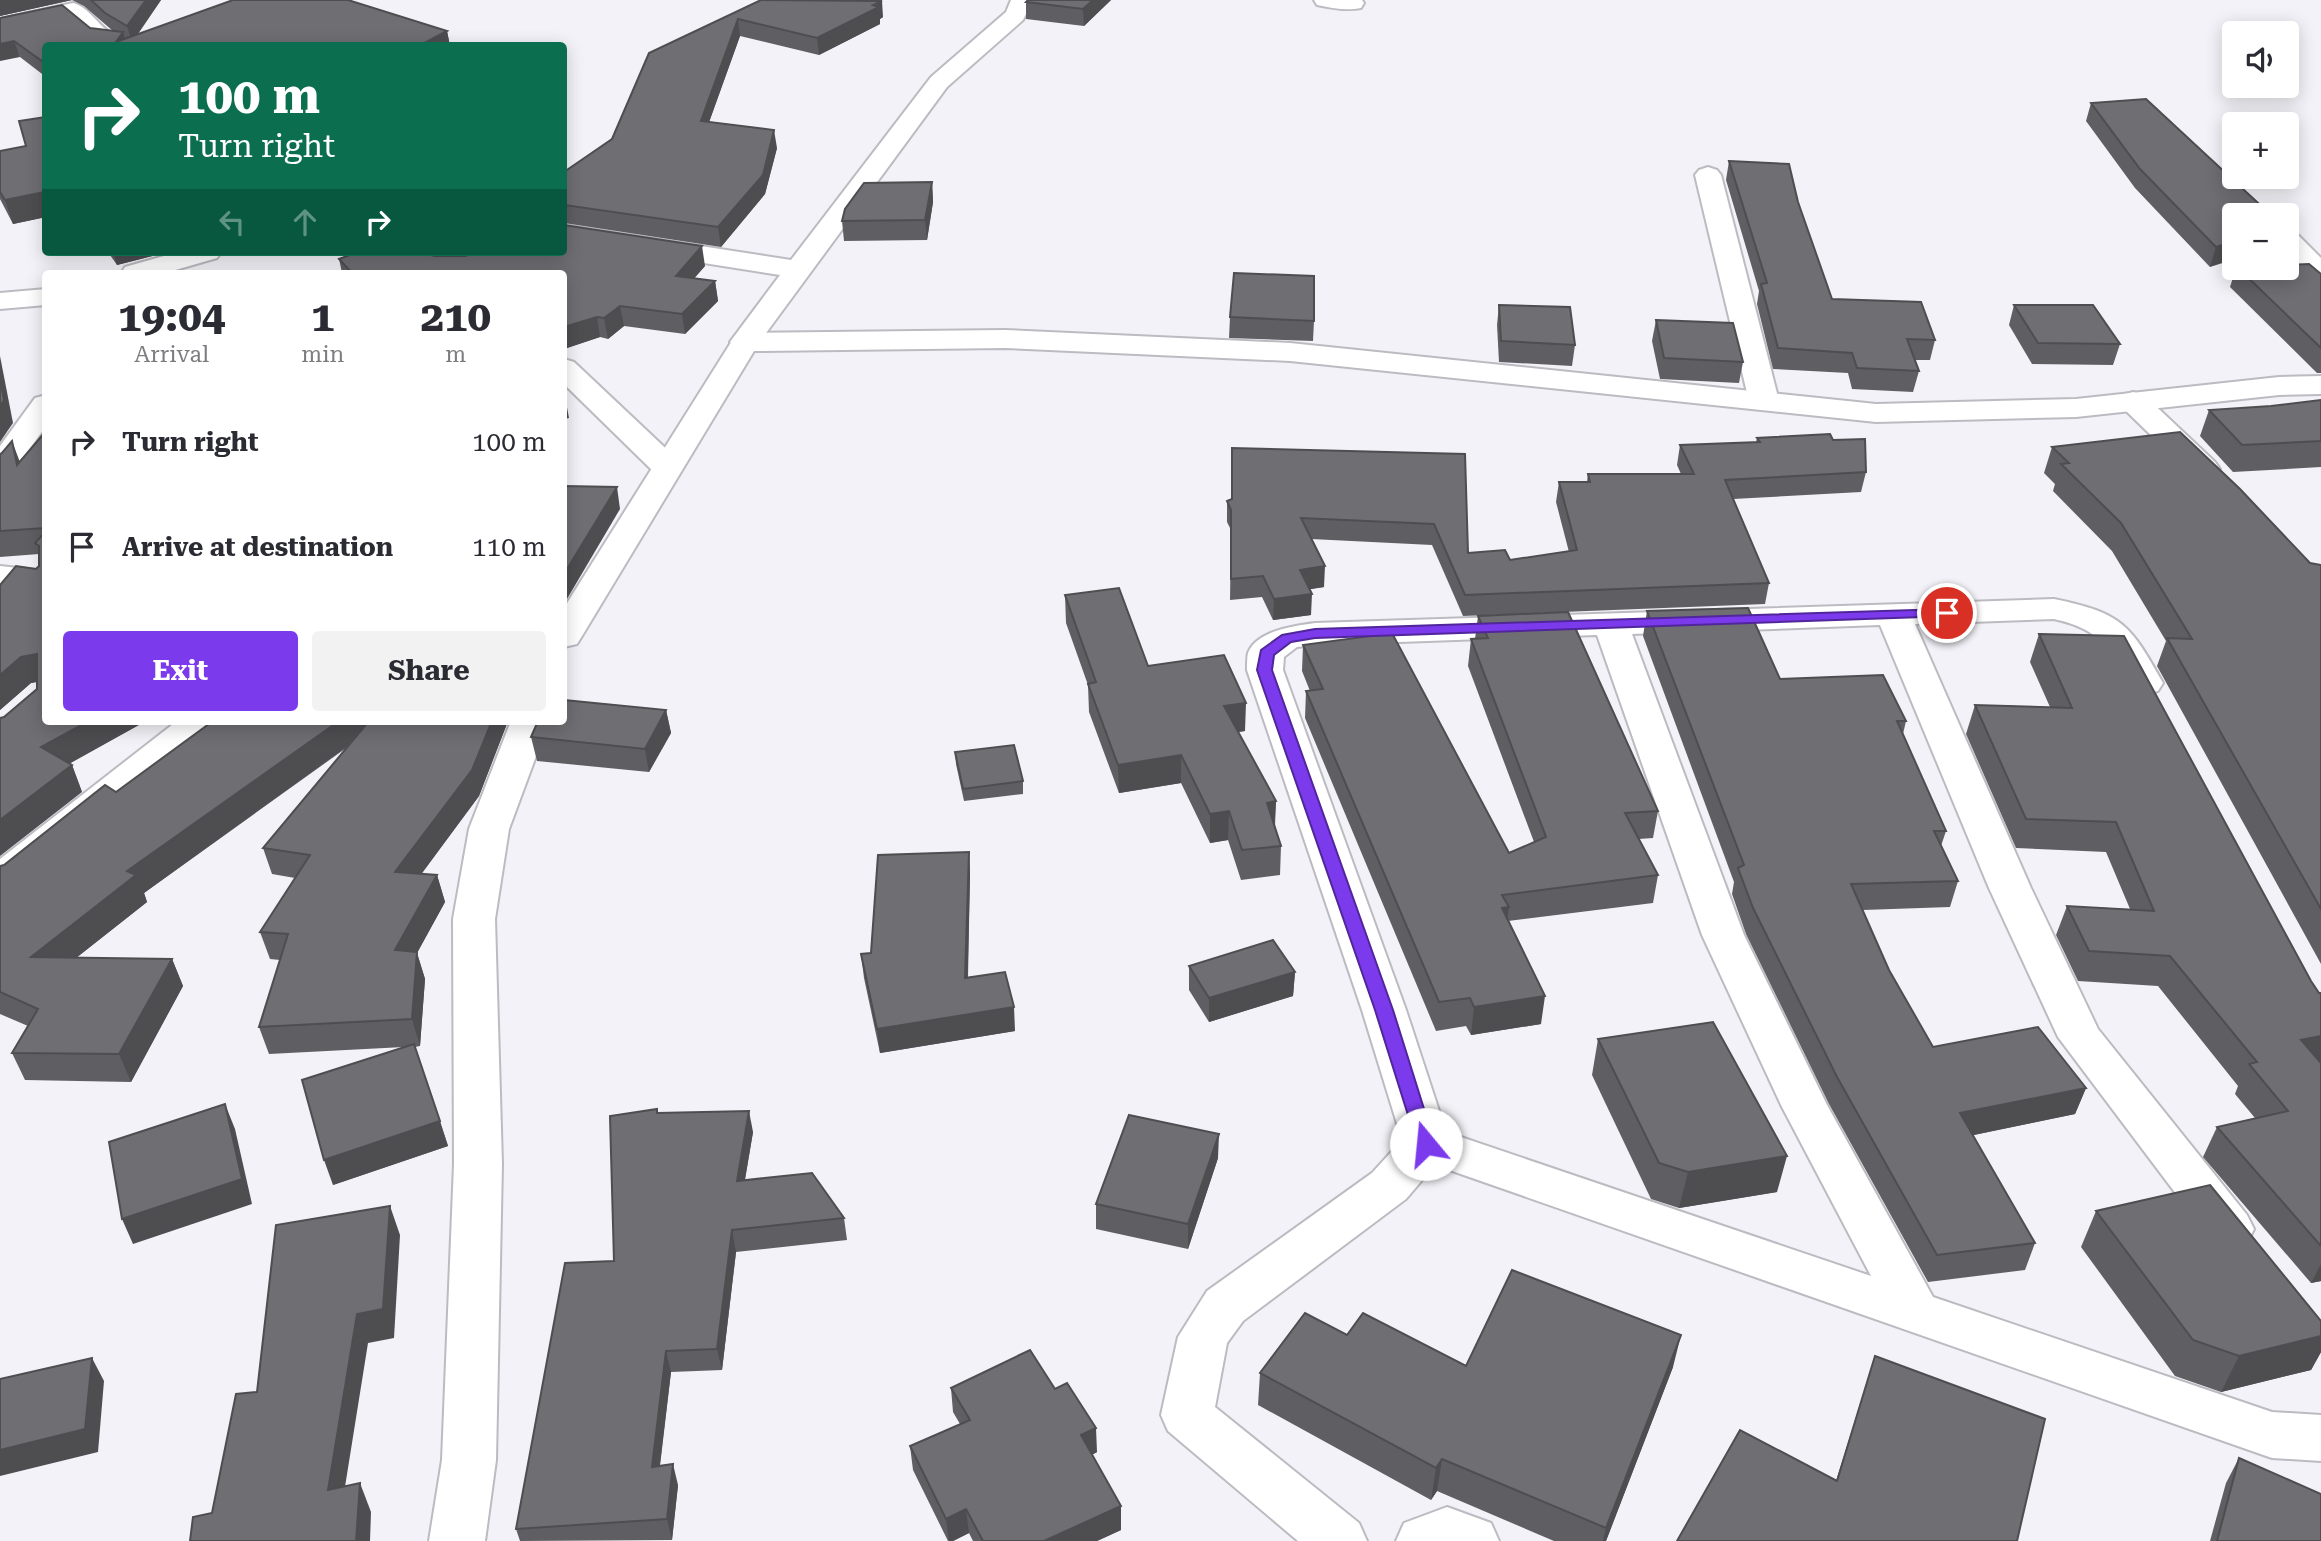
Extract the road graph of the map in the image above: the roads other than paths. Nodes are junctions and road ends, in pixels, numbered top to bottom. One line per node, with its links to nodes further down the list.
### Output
1 (1022, 0): 10 (street)
2 (1325, 0): 3 (street)
3 (1353, 3)
4 (0, 26): 5 (street)
5 (113, 42)
6 (1708, 175): 18 (street)
7 (567, 233): 10 (street)
8 (2299, 252): 12 (street)
9 (193, 256): 11 (street)
10 (798, 269): 15 (street)
11 (145, 270)
12 (2321, 273)
13 (42, 297): 14 (street)
14 (0, 301)
15 (745, 342): 18 (street); 21 (street)
16 (567, 371): 21 (street)
17 (2321, 385): 19 (street)
18 (1764, 401): 19 (street)
19 (2133, 401): 23 (street)
20 (42, 410): 22 (street)
21 (667, 467): 28 (street)
22 (0, 468)
23 (2222, 487)
24 (0, 576): 25 (street)
25 (42, 581)
26 (1893, 615): 27 (street); 29 (street); 34 (street)
27 (1611, 624): 33 (street); 35 (street)
28 (567, 631)
29 (2158, 708)
30 (196, 725): 32 (street)
31 (528, 725): 37 (street)
32 (0, 880)
33 (1426, 1144): 35 (street); 38 (street)
34 (2253, 1255)
35 (1915, 1312): 36 (street)
36 (2321, 1438)
37 (457, 1541)
38 (1339, 1541)
39 (1424, 1541): 40 (street)
40 (1471, 1541)

